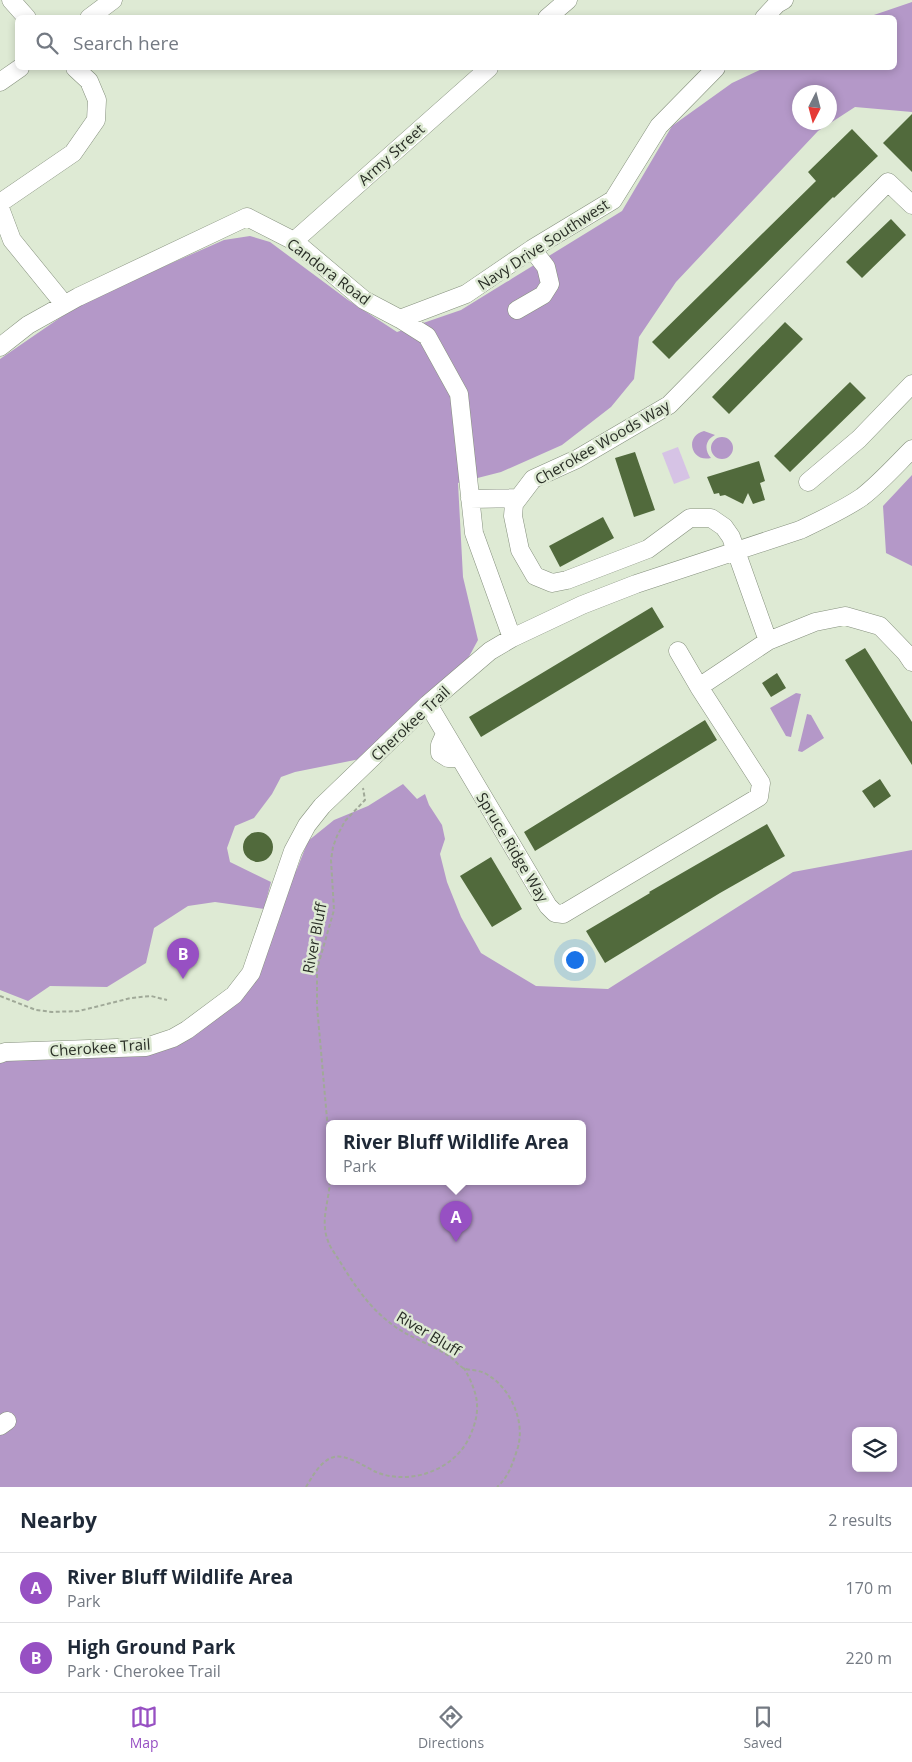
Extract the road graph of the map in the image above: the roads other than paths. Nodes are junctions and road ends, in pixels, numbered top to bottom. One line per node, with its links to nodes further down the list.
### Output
1 (11, 0): 5 (street)
2 (113, 0): 6 (street)
3 (568, 0): 7 (street)
4 (784, 0): 8 (street)
5 (24, 15)
6 (93, 15)
7 (550, 15)
8 (767, 15)
9 (17, 70): 13 (street)
10 (77, 70): 14 (street)
11 (487, 70): 17 (street, Army Street)
12 (714, 70): 18 (street, Navy Drive Southwest)
13 (0, 82)
14 (0, 203)
15 (912, 205): 26 (street, Cherokee Woods Way)
16 (0, 208): 19 (street)
17 (294, 241): 19 (street, Candora Road); 21 (street, Candora Road)
18 (532, 249): 20 (street); 21 (street, Navy Drive Southwest)
19 (71, 300): 22 (street)
20 (517, 310)
21 (400, 318): 27 (street, Candora Road)
22 (0, 347)
23 (912, 384): 25 (street)
24 (912, 449): 28 (street, Cherokee Trail)
25 (808, 482)
26 (518, 498): 27 (street); 28 (street)
27 (470, 499): 29 (street, Candora Road)
28 (737, 550): 29 (street, Cherokee Trail); 30 (street)
29 (512, 638): 34 (street, Cherokee Trail)
30 (768, 641): 32 (street); 33 (street)
31 (678, 650): 33 (street)
32 (912, 662)
33 (699, 687): 34 (street, Spruce Ridge Way)
34 (428, 704): 35 (street, Cherokee Trail)
35 (0, 1054)

